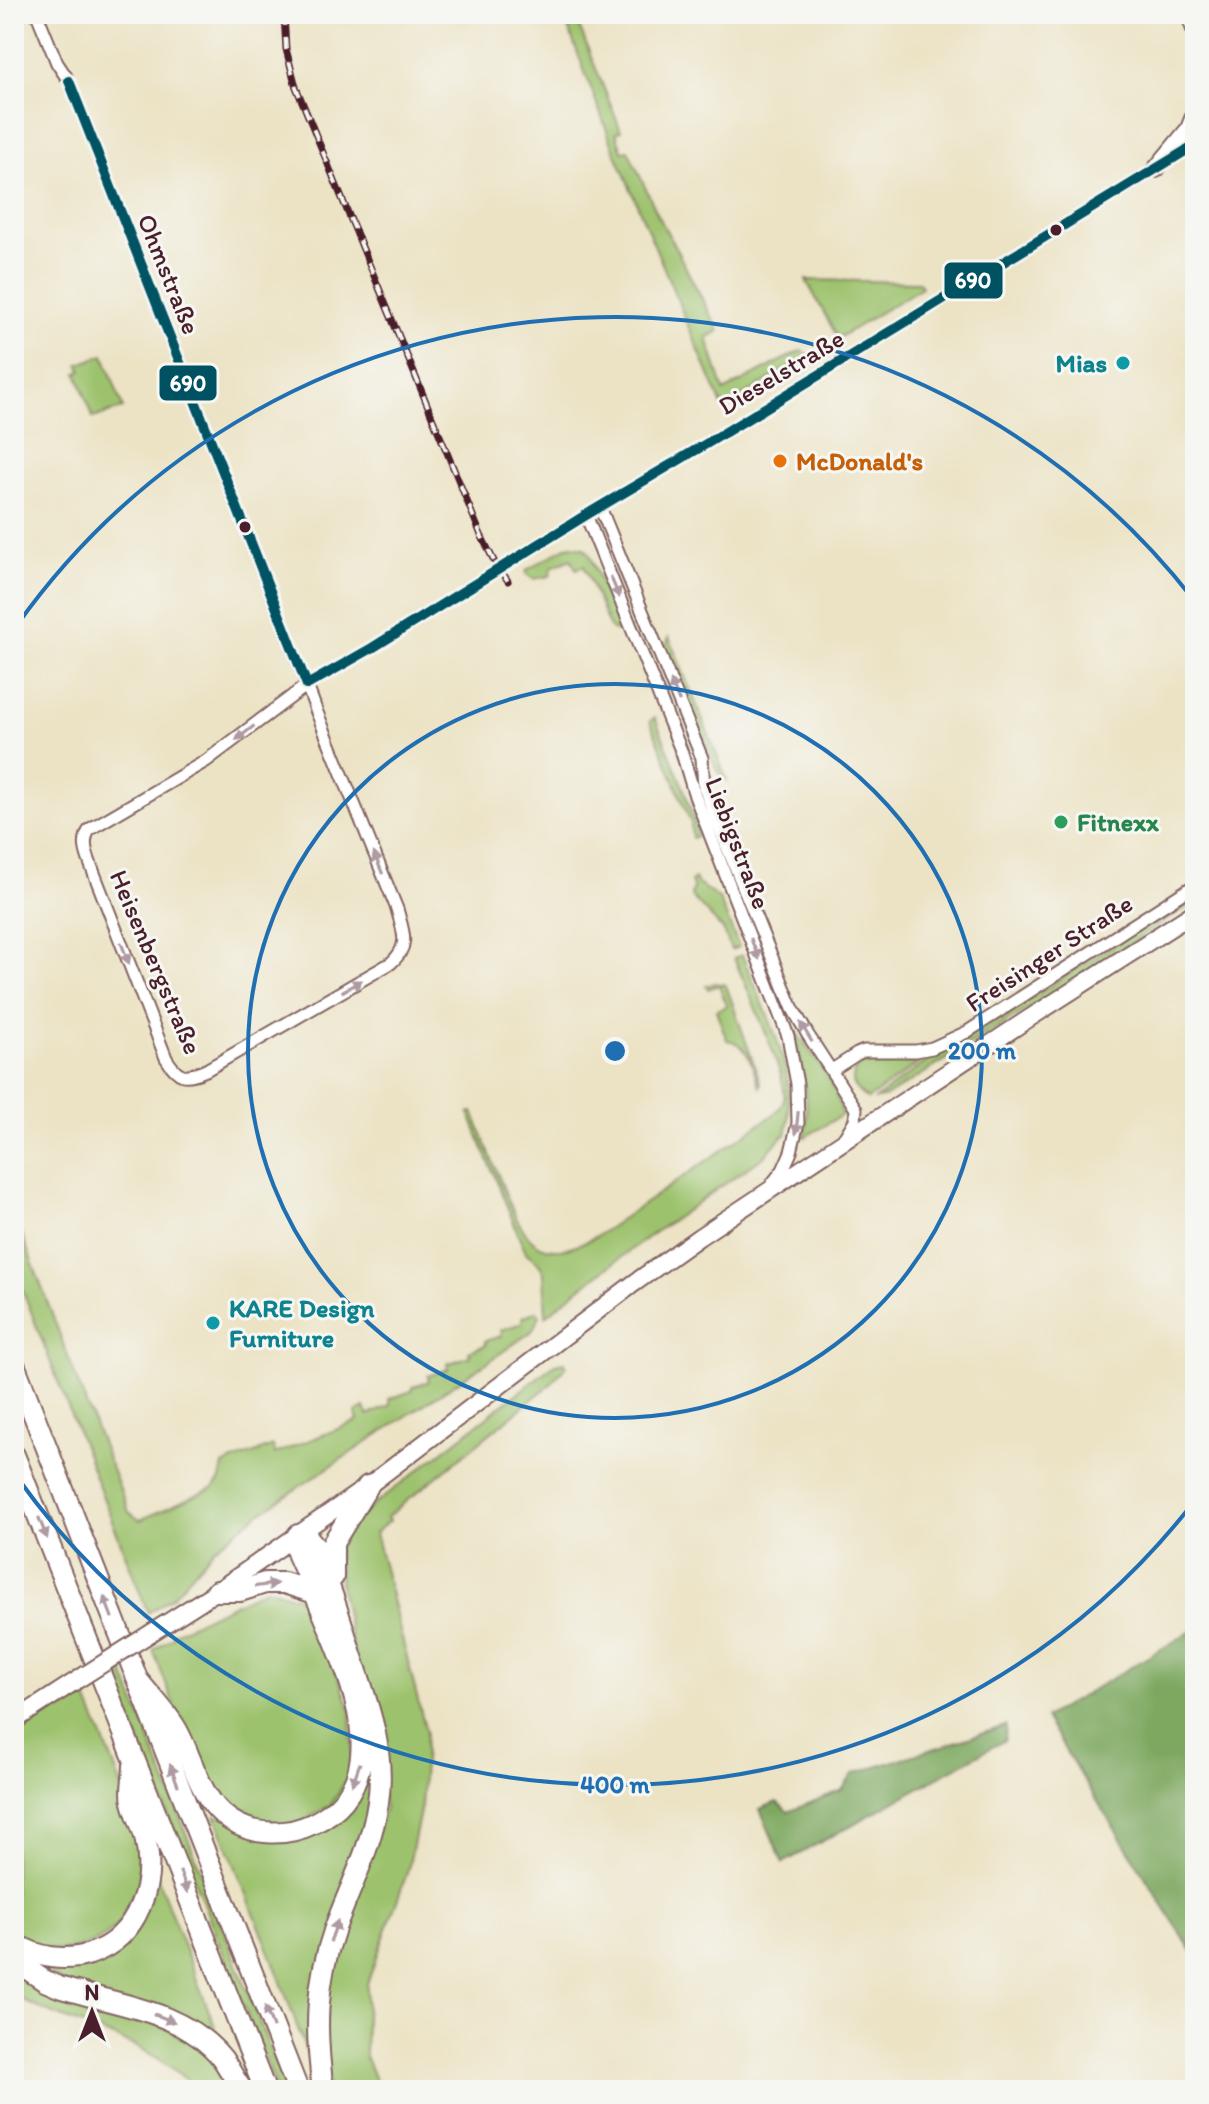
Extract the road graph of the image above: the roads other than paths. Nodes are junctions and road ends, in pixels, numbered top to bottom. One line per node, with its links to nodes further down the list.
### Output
1 (37, 14): 9 (street, Ohmstraße)
2 (1189, 14): 3 (main road)
3 (1195, 29)
4 (1195, 114): 6 (main road)
5 (1195, 145): 6 (street, Dieselstraße)
6 (1156, 169): 7 (street, Dieselstraße)
7 (600, 507): 8 (street, Dieselstraße); 13 (street, Liebigstraße, one-way to 7)
8 (586, 515): 9 (street, Dieselstraße); 17 (street, Liebigstraße, one-way to 17)
9 (307, 685): 11 (street, Ohmstraße, one-way to 9); 11 (street, Heisenbergstraße, one-way to 11)
10 (1195, 885): 13 (street, Freisinger Straße)
11 (397, 909)
12 (1195, 912): 14 (main road)
13 (832, 1070): 15 (street, Liebigstraße)
14 (894, 1108): 15 (street); 16 (main road)
15 (856, 1109): 16 (street)
16 (837, 1145): 17 (main road)
17 (767, 1190): 20 (main road)
18 (14, 1364): 24 (highway, one-way to 18)
19 (14, 1455): 26 (highway, one-way to 26)
20 (368, 1486): 21 (main road); 23 (highway)
21 (298, 1535): 22 (main road); 23 (highway)
22 (217, 1591): 23 (highway, one-way to 23); 25 (main road, bridge)
23 (324, 1595): 24 (highway, one-way to 24); 32 (highway, one-way to 23)
24 (137, 1679): 31 (highway, one-way to 24)
25 (14, 1721)
26 (135, 1757): 27 (highway); 30 (highway, one-way to 30)
27 (14, 1943)
28 (14, 1960): 29 (highway, one-way to 29)
29 (242, 2090)
30 (265, 2090)
31 (298, 2090)
32 (323, 2090)

